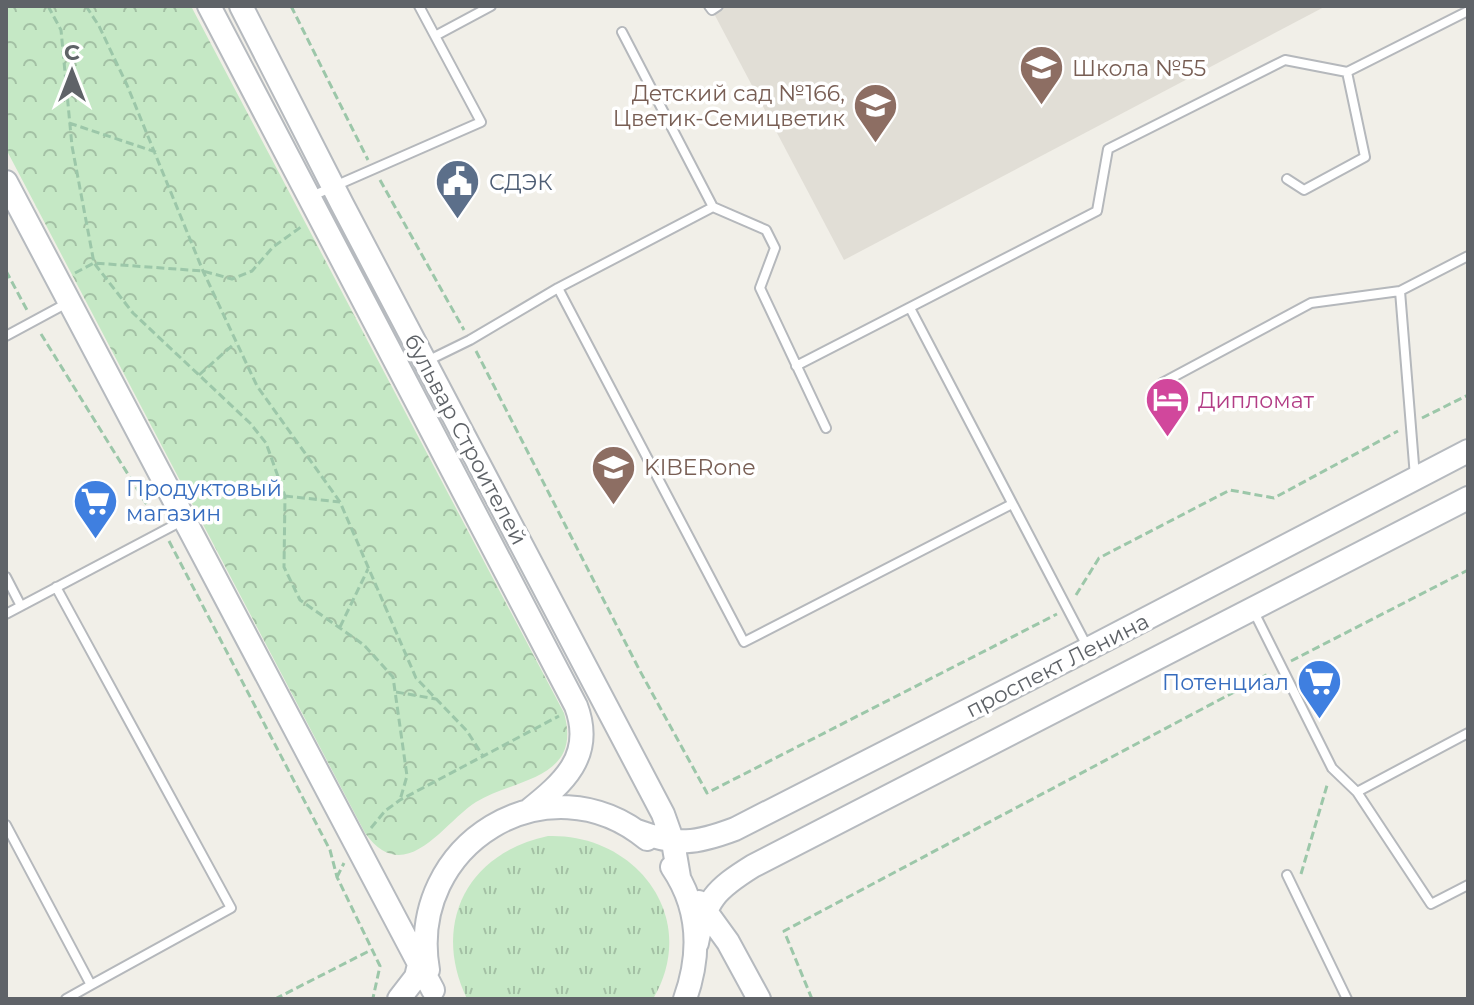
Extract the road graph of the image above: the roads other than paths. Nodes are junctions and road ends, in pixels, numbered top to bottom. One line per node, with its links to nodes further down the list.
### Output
1 (209, 6): 14 (main road, бульвар Строителей)
2 (241, 6): 13 (main road, бульвар Строителей)
3 (419, 6): 9 (lane)
4 (491, 6): 9 (lane)
5 (709, 6): 6 (lane)
6 (718, 6)
7 (1468, 11): 10 (lane)
8 (622, 32): 15 (lane)
9 (435, 36): 13 (lane)
10 (1347, 72): 11 (lane); 20 (lane)
11 (1287, 179)
12 (6, 182): 19 (main road)
13 (332, 186): 14 (lane); 22 (main road, бульвар Строителей)
14 (308, 198): 39 (main road, бульвар Строителей)
15 (713, 207): 17 (lane); 23 (lane)
16 (1468, 256): 18 (lane)
17 (558, 288): 22 (lane); 29 (lane)
18 (1400, 291): 24 (lane); 27 (lane)
19 (70, 301): 21 (lane); 30 (main road)
20 (910, 308): 23 (lane); 29 (lane)
21 (6, 336)
22 (425, 362): 42 (main road, бульвар Строителей)
23 (796, 366): 25 (lane)
24 (1162, 383)
25 (826, 428)
26 (1468, 451): 27 (main road, проспект Ленина)
27 (1415, 478): 36 (main road, проспект Ленина)
28 (1468, 498): 34 (main road, проспект Ленина)
29 (1012, 504): 36 (lane)
30 (186, 519): 32 (lane); 49 (main road)
31 (6, 577): 33 (lane)
32 (56, 587): 33 (lane); 50 (lane)
33 (21, 606): 35 (lane)
34 (1252, 609): 38 (lane); 46 (main road, проспект Ленина)
35 (6, 614)
36 (1088, 649): 42 (main road, проспект Ленина)
37 (1468, 733): 38 (lane)
38 (1357, 792): 45 (lane)
39 (528, 811): 41 (main road); 47 (main road)
40 (6, 825): 50 (lane)
41 (637, 831): 42 (main road, проспект Ленина); 44 (main road)
42 (673, 842): 44 (main road, бульвар Строителей)
43 (1287, 875): 56 (lane)
44 (681, 882): 46 (main road); 48 (main road, бульвар Строителей)
45 (1468, 885)
46 (706, 909): 48 (main road, проспект Ленина); 55 (main road)
47 (425, 935): 49 (main road); 51 (main road)
48 (697, 943): 54 (main road, проспект Ленина)
49 (419, 965): 51 (main road); 53 (main road)
50 (91, 985): 52 (lane)
51 (435, 994)
52 (66, 999)
53 (399, 999)
54 (685, 999)
55 (759, 999)
56 (1347, 999)

